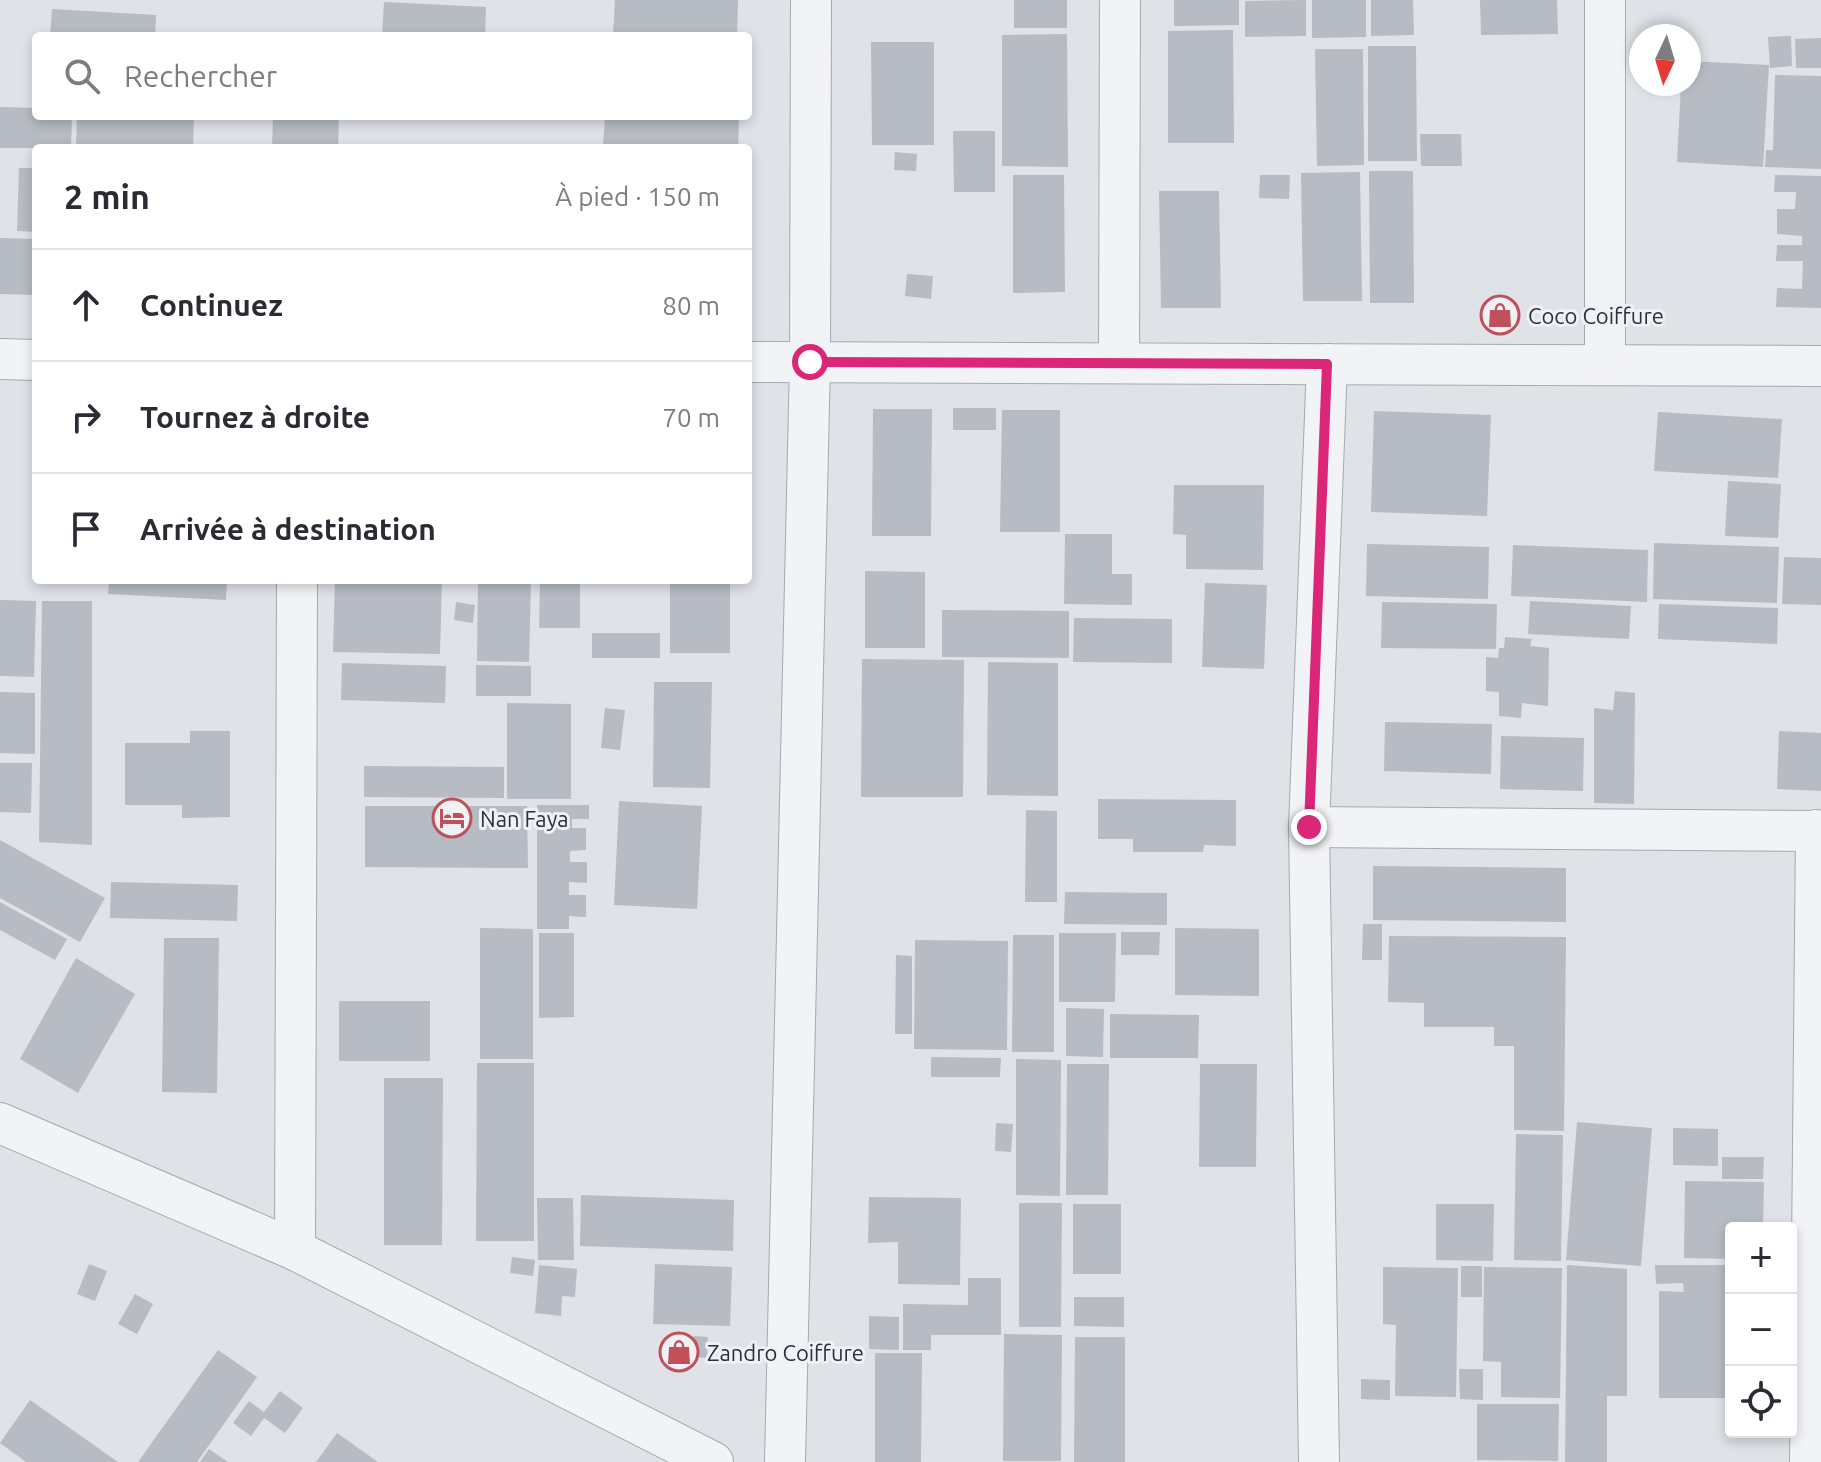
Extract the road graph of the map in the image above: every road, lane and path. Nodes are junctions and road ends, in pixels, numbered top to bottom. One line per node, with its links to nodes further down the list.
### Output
1 (811, 0): 7 (street)
2 (1120, 0): 8 (street)
3 (1605, 0): 10 (street)
4 (0, 359): 5 (street)
5 (32, 360)
6 (752, 362): 7 (street)
7 (810, 362): 8 (street); 18 (street)
8 (1119, 363): 9 (street)
9 (1327, 364): 10 (street); 13 (street)
10 (1605, 365): 11 (street)
11 (1821, 366)
12 (297, 584): 16 (street)
13 (1309, 827): 14 (street); 19 (street)
14 (1818, 830): 20 (street)
15 (0, 1123): 16 (street)
16 (295, 1250): 17 (street)
17 (713, 1462)
18 (785, 1462)
19 (1319, 1462)
20 (1810, 1462)

